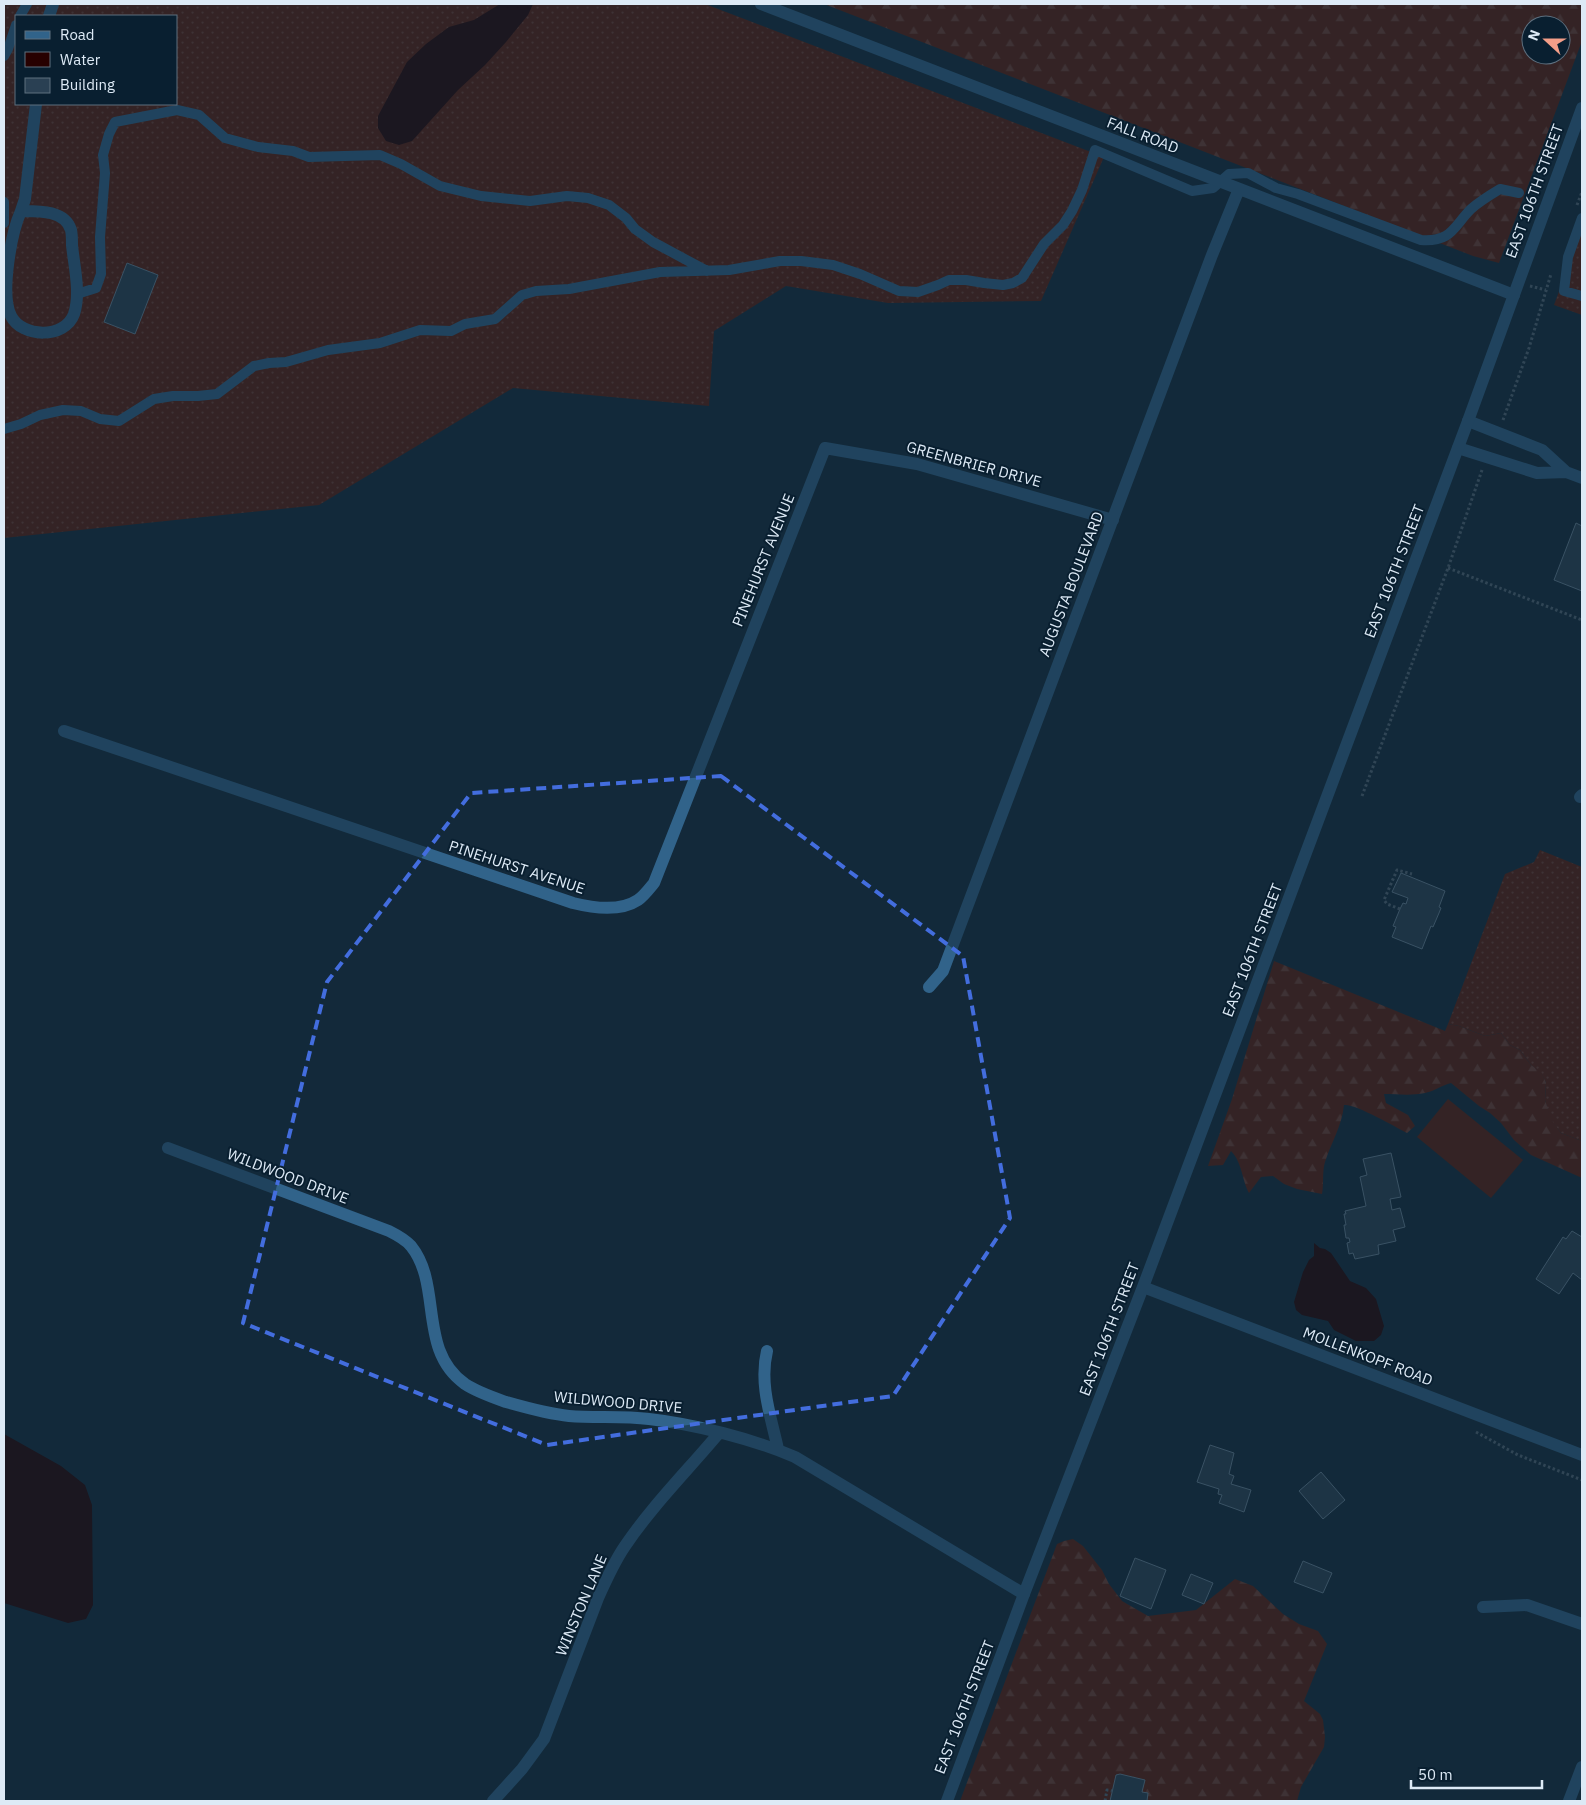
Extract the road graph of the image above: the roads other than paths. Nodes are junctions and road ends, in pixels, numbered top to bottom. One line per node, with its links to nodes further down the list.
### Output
1 (27, 4): 3 (lane)
2 (762, 4): 8 (street, FALL ROAD)
3 (21, 15)
4 (15, 28): 5 (lane)
5 (4, 56)
6 (36, 105): 12 (street)
7 (1582, 108): 16 (street, EAST 106TH STREET)
8 (1220, 182): 9 (street, FALL ROAD); 10 (lane); 15 (lane)
9 (1239, 189): 16 (street, FALL ROAD); 25 (street, AUGUSTA BOULEVARD)
10 (1519, 193)
11 (4, 202): 14 (lane)
12 (21, 212): 17 (street); 17 (street)
13 (1582, 218): 18 (lane)
14 (4, 223)
15 (708, 272): 17 (lane); 20 (lane)
16 (1516, 289): 19 (street, EAST 106TH STREET)
17 (77, 294)
18 (1582, 296)
19 (1468, 421): 22 (street, EAST 106TH STREET); 23 (street)
20 (4, 429)
21 (825, 448): 25 (street, GREENBRIER DRIVE); 26 (street, PINEHURST AVENUE)
22 (1458, 448): 23 (street); 29 (street, EAST 106TH STREET)
23 (1566, 472): 24 (street)
24 (1582, 478)
25 (1113, 520): 27 (street, AUGUSTA BOULEVARD)
26 (64, 731)
27 (929, 988)
28 (168, 1148): 31 (street, WILDWOOD DRIVE)
29 (1143, 1287): 33 (street, MOLLENKOPF ROAD); 34 (street, EAST 106TH STREET)
30 (767, 1351): 32 (street)
31 (719, 1433): 32 (street, WILDWOOD DRIVE); 38 (street, WINSTON LANE)
32 (778, 1450): 34 (street, WILDWOOD DRIVE)
33 (1582, 1455)
34 (1024, 1594): 39 (street, EAST 106TH STREET)
35 (1482, 1607): 36 (street)
36 (1582, 1624)
37 (1582, 1767): 40 (street)
38 (493, 1801)
39 (946, 1801)
40 (1569, 1801)

